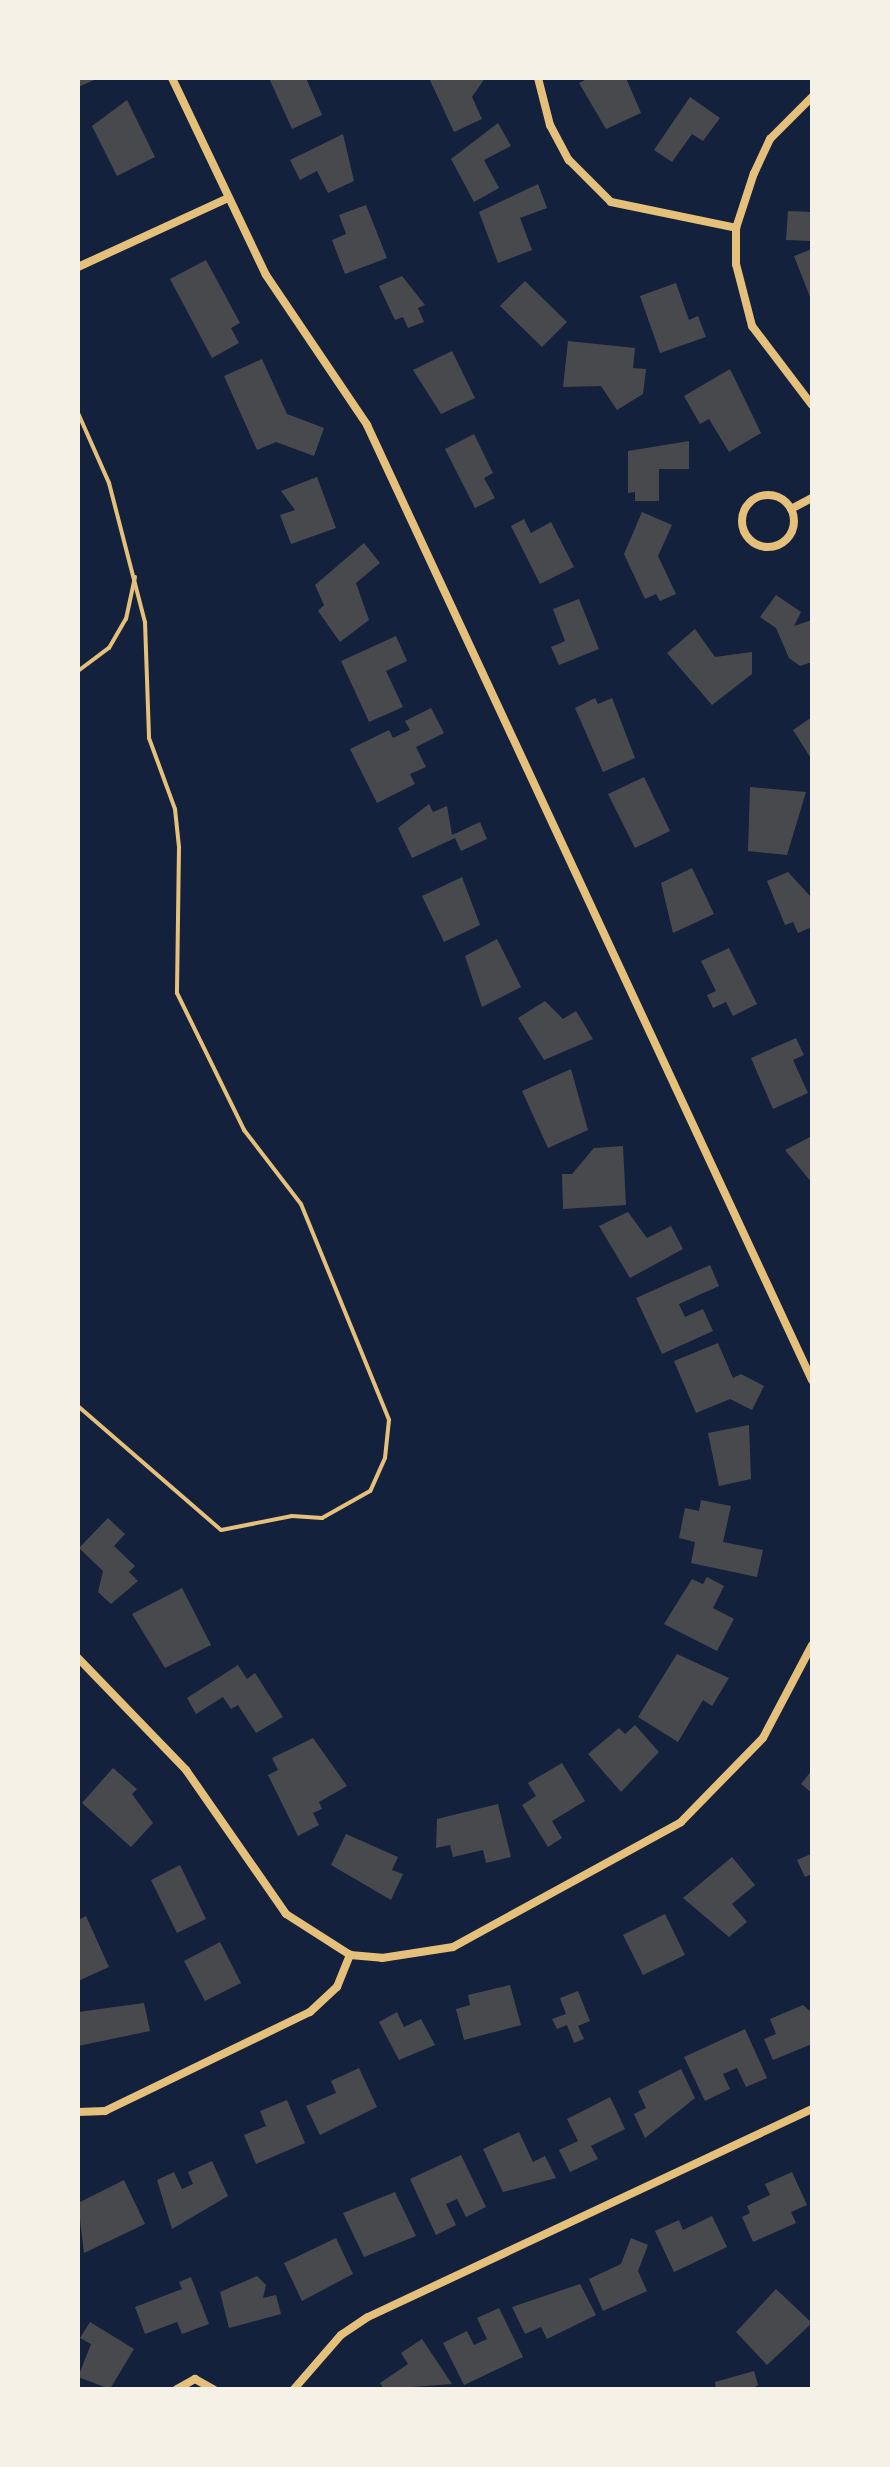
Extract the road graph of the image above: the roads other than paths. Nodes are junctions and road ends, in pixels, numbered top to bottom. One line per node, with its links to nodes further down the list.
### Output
1 (172, 78): 4 (street)
2 (538, 78): 5 (street)
3 (812, 97): 5 (street)
4 (228, 198): 6 (street); 10 (street)
5 (736, 228): 7 (street)
6 (78, 267)
7 (812, 405)
8 (812, 498): 9 (street)
9 (791, 509): 9 (street)
10 (812, 1380)
11 (811, 1652): 13 (street)
12 (78, 1658): 13 (street)
13 (350, 1955): 15 (street)
14 (812, 2109): 18 (street)
15 (78, 2112)
16 (177, 2389): 17 (street)
17 (213, 2389)
18 (294, 2389)

